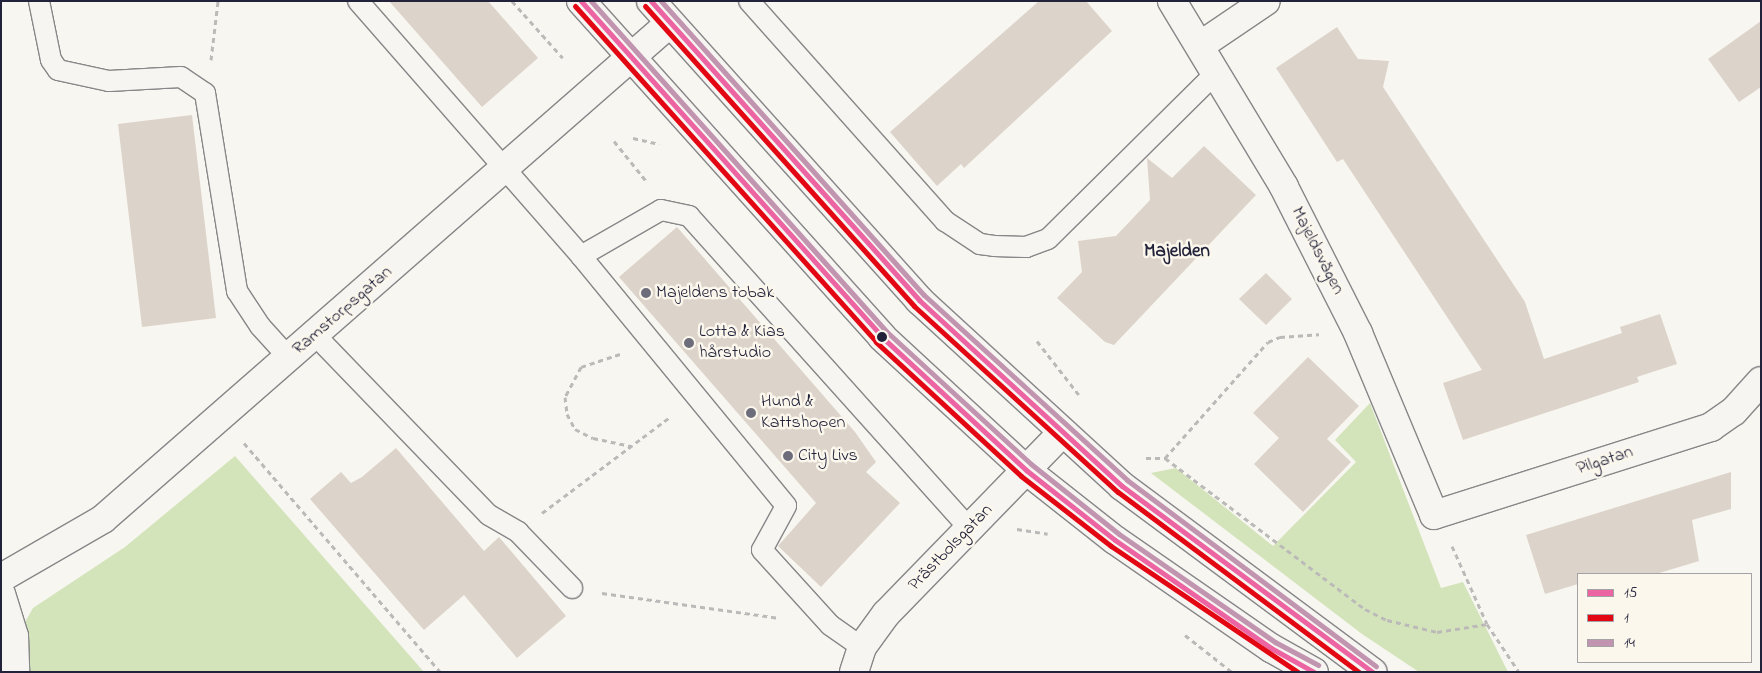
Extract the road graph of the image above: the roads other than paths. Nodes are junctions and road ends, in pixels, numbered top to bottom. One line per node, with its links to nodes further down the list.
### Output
1 (39, 1): 15 (lane)
2 (358, 1): 12 (lane)
3 (581, 1): 10 (street)
4 (652, 1): 8 (street)
5 (749, 1): 11 (lane)
6 (1172, 1): 9 (street, Majeldsvägen)
7 (1266, 1): 9 (street)
8 (670, 23): 10 (street, Ramstorpsgatan); 17 (street)
9 (1201, 45): 11 (street, Majeldsvägen)
10 (630, 57): 12 (street, Ramstorpsgatan); 18 (street)
11 (1217, 72): 19 (street, Majeldsvägen)
12 (505, 167): 13 (lane); 14 (street, Ramstorpsgatan)
13 (581, 256): 20 (lane); 24 (lane)
14 (315, 335): 15 (street, Ramstorpsgatan); 22 (lane)
15 (290, 358): 21 (street, Ramstorpsgatan)
16 (1761, 381): 19 (street, Pilgatan)
17 (1062, 433): 18 (street, Prästbolsgatan); 27 (street)
18 (1026, 470): 20 (street, Prästbolsgatan); 26 (street)
19 (1434, 515)
20 (970, 528): 24 (street, Prästbolsgatan)
21 (1, 578)
22 (572, 588)
23 (1, 594): 25 (street)
24 (858, 659)
25 (15, 672)
26 (1314, 672)
27 (1372, 672)

